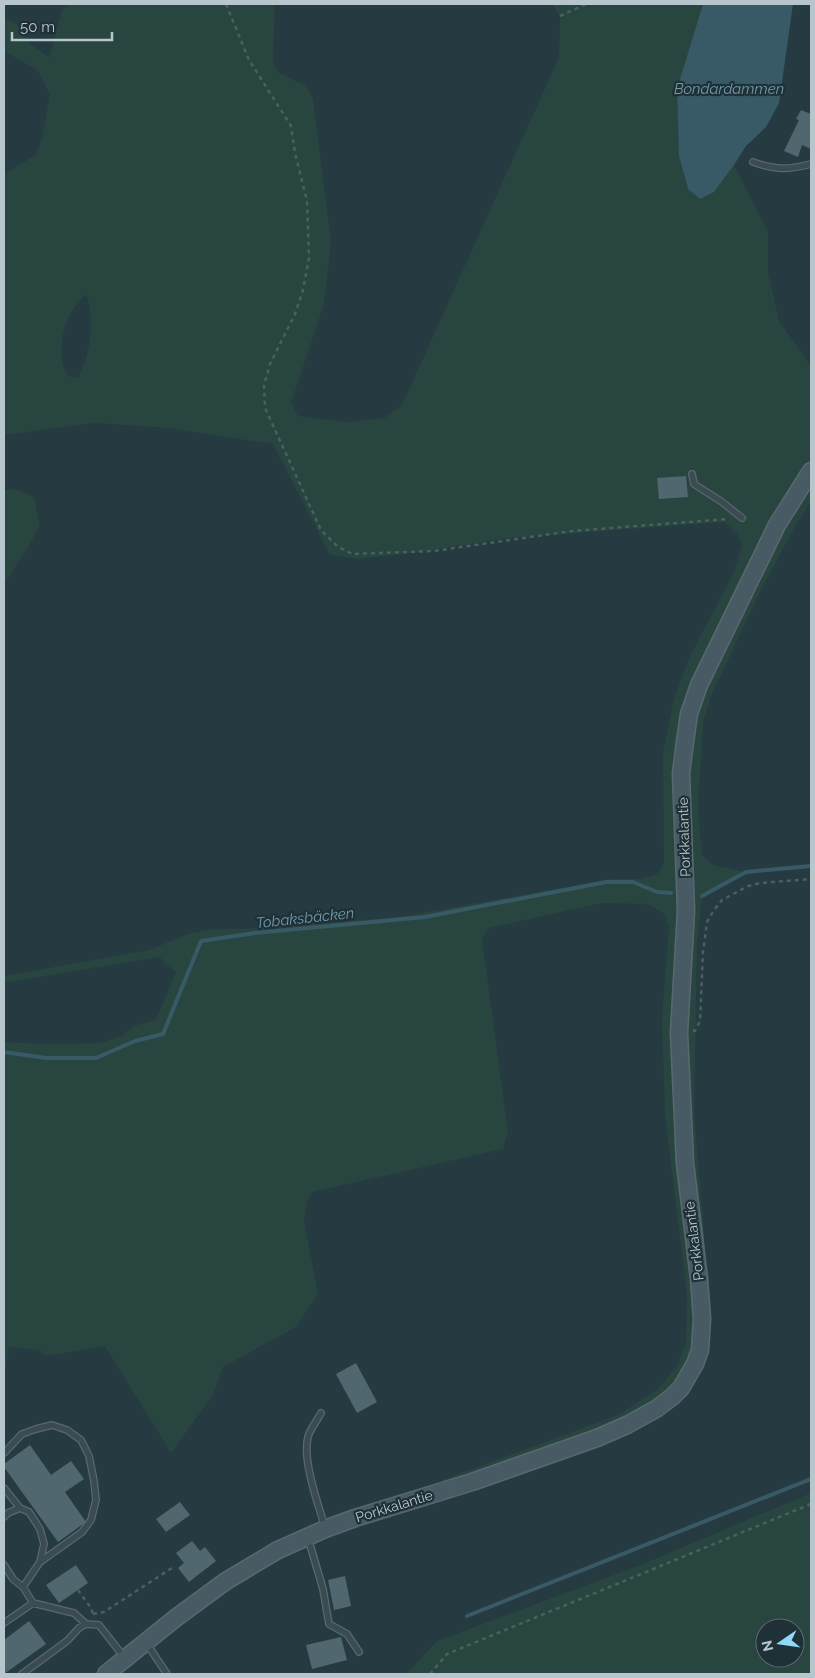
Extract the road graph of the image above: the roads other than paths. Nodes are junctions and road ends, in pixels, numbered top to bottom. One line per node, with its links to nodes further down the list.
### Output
1 (753, 162): 2 (lane)
2 (811, 164)
3 (811, 471): 11 (street, Porkkalantie)
4 (692, 474): 5 (lane)
5 (742, 518)
6 (321, 1413): 11 (lane)
7 (4, 1453): 13 (lane)
8 (4, 1488): 9 (lane)
9 (20, 1508): 10 (lane); 13 (lane)
10 (4, 1517)
11 (325, 1529): 12 (street, Porkkalantie)
12 (307, 1536): 19 (street, Porkkalantie); 20 (lane)
13 (40, 1562): 15 (lane)
14 (4, 1565): 15 (lane)
15 (22, 1587): 16 (lane)
16 (33, 1603): 17 (lane); 18 (lane)
17 (4, 1623)
18 (86, 1624): 21 (lane); 22 (lane)
19 (146, 1642): 21 (street, Porkkalantie); 24 (lane)
20 (359, 1652)
21 (126, 1658): 23 (street, Porkkalantie)
22 (22, 1674)
23 (106, 1674)
24 (167, 1674)

